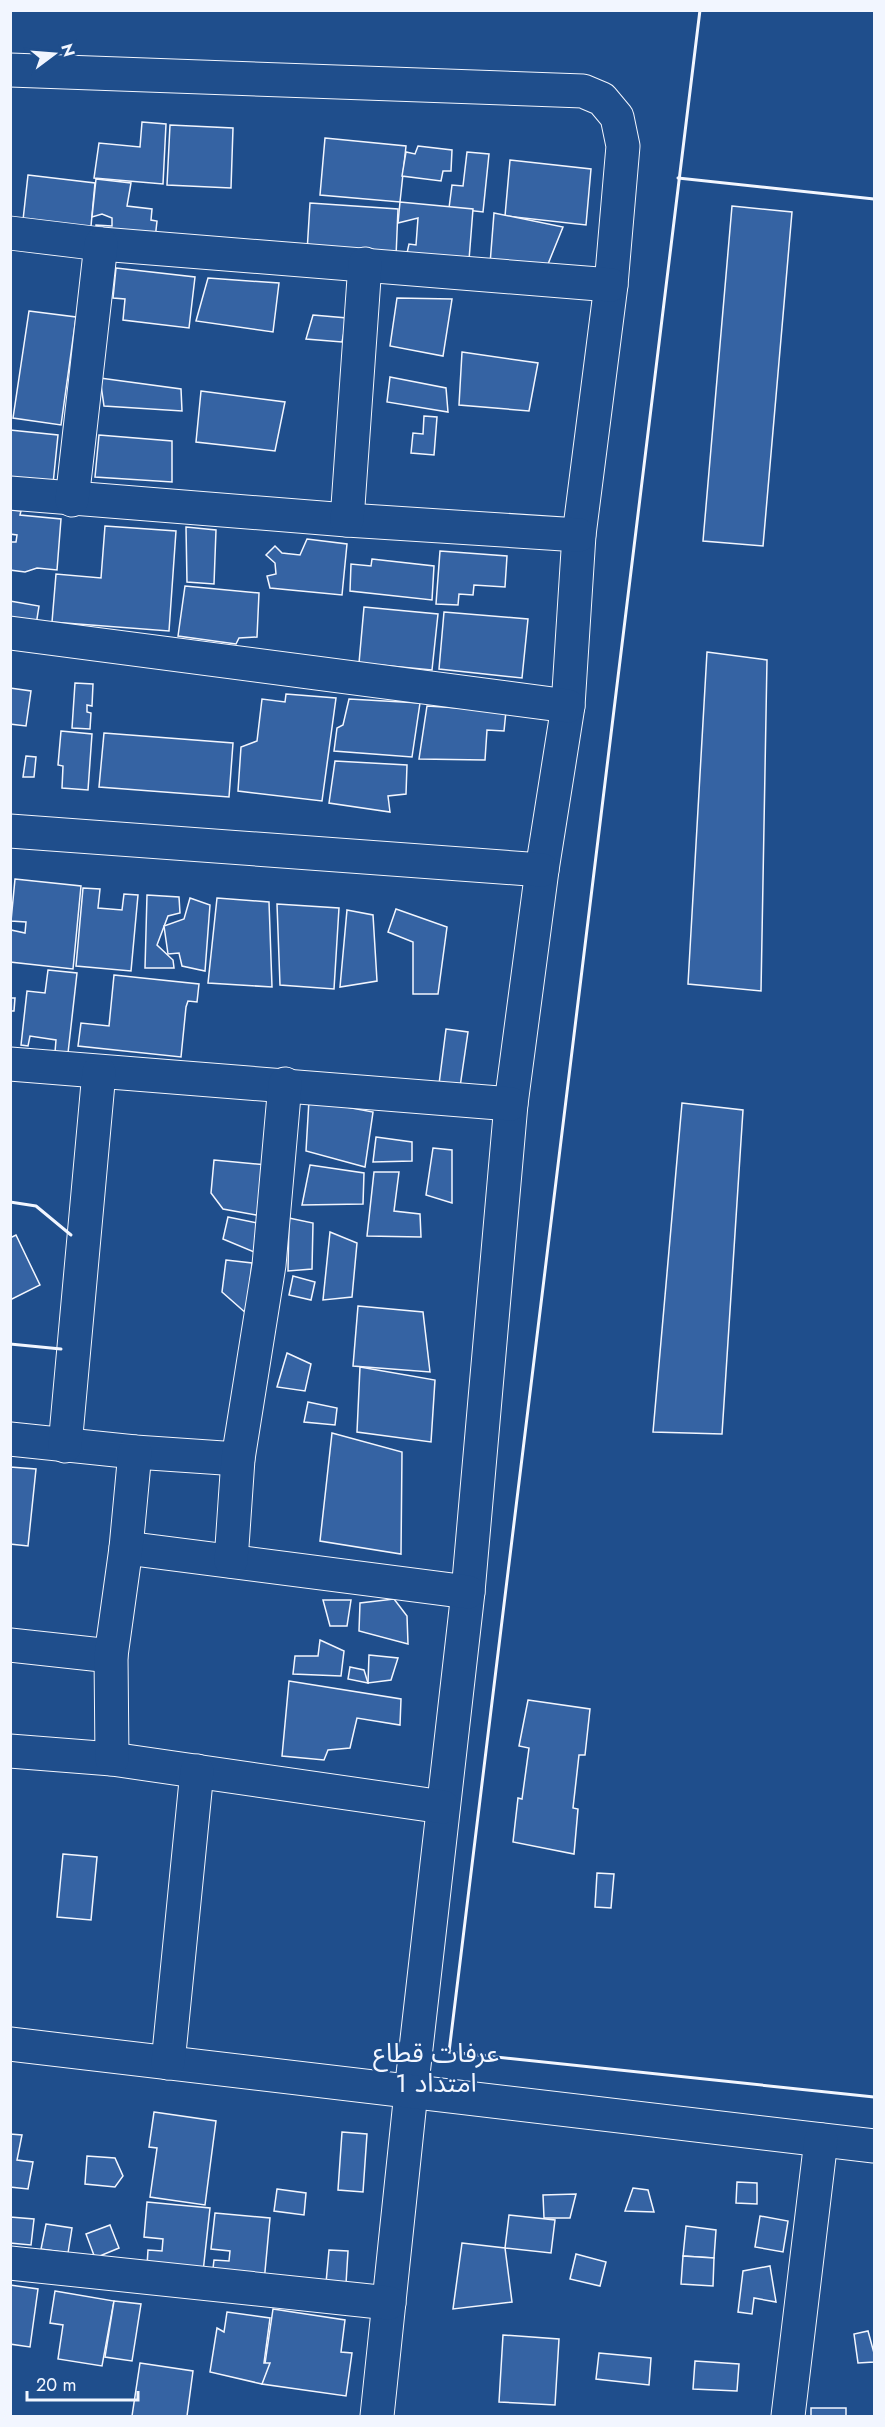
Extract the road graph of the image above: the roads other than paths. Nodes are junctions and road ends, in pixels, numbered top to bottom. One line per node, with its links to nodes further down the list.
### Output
1 (10, 70): 5 (street)
2 (10, 233): 3 (street)
3 (101, 244): 4 (street); 7 (street)
4 (365, 264): 5 (street); 8 (street)
5 (611, 285): 9 (street)
6 (10, 493): 7 (street)
7 (72, 500): 8 (street)
8 (346, 520): 9 (street)
9 (579, 535): 11 (street)
10 (10, 633): 11 (street)
11 (568, 706): 13 (street)
12 (10, 831): 13 (street)
13 (542, 870): 17 (street)
14 (10, 1064): 15 (street)
15 (99, 1072): 16 (street); 19 (street)
16 (285, 1084): 17 (street); 21 (street)
17 (511, 1104): 24 (street)
18 (10, 1439): 19 (street)
19 (65, 1446): 20 (street)
20 (135, 1452): 21 (street); 22 (street)
21 (238, 1459): 23 (street)
22 (126, 1548): 23 (street); 26 (street)
23 (231, 1561): 24 (street)
24 (468, 1592): 30 (street)
25 (10, 1645): 26 (street)
26 (111, 1656): 28 (street)
27 (10, 1750): 28 (street)
28 (112, 1759): 29 (street)
29 (197, 1771): 30 (street); 32 (street)
30 (443, 1807): 33 (street)
31 (10, 2044): 32 (street)
32 (168, 2063): 33 (street)
33 (411, 2092): 34 (street); 37 (street)
34 (821, 2140): 35 (street); 39 (street)
35 (874, 2146)
36 (10, 2263): 37 (street)
37 (389, 2303): 38 (street)
38 (377, 2416)
39 (788, 2416)

